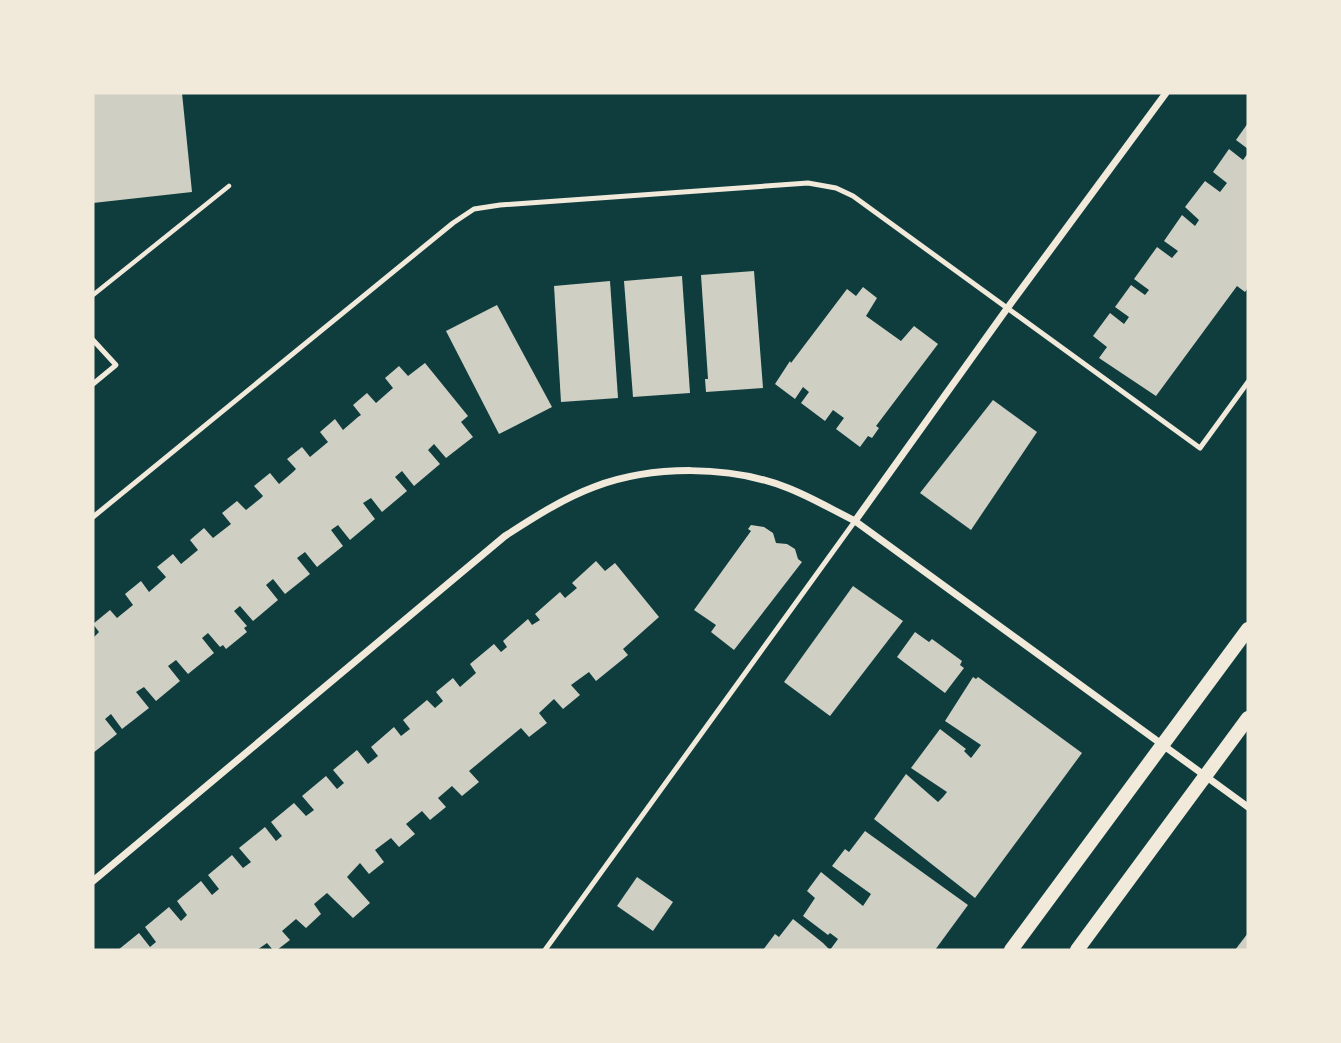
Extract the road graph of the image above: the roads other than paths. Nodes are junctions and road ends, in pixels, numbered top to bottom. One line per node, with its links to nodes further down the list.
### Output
1 (1166, 93): 2 (street)
2 (1006, 310): 4 (lane); 6 (lane); 7 (street)
3 (93, 340): 5 (lane)
4 (1248, 382)
5 (93, 384)
6 (93, 517)
7 (855, 522): 10 (street); 13 (street); 14 (lane)
8 (1248, 629): 10 (main road)
9 (1248, 718): 11 (main road)
10 (1163, 745): 11 (street); 15 (main road)
11 (1205, 776): 12 (street); 16 (main road)
12 (1248, 807)
13 (93, 881)
14 (545, 950)
15 (1011, 950)
16 (1077, 950)

